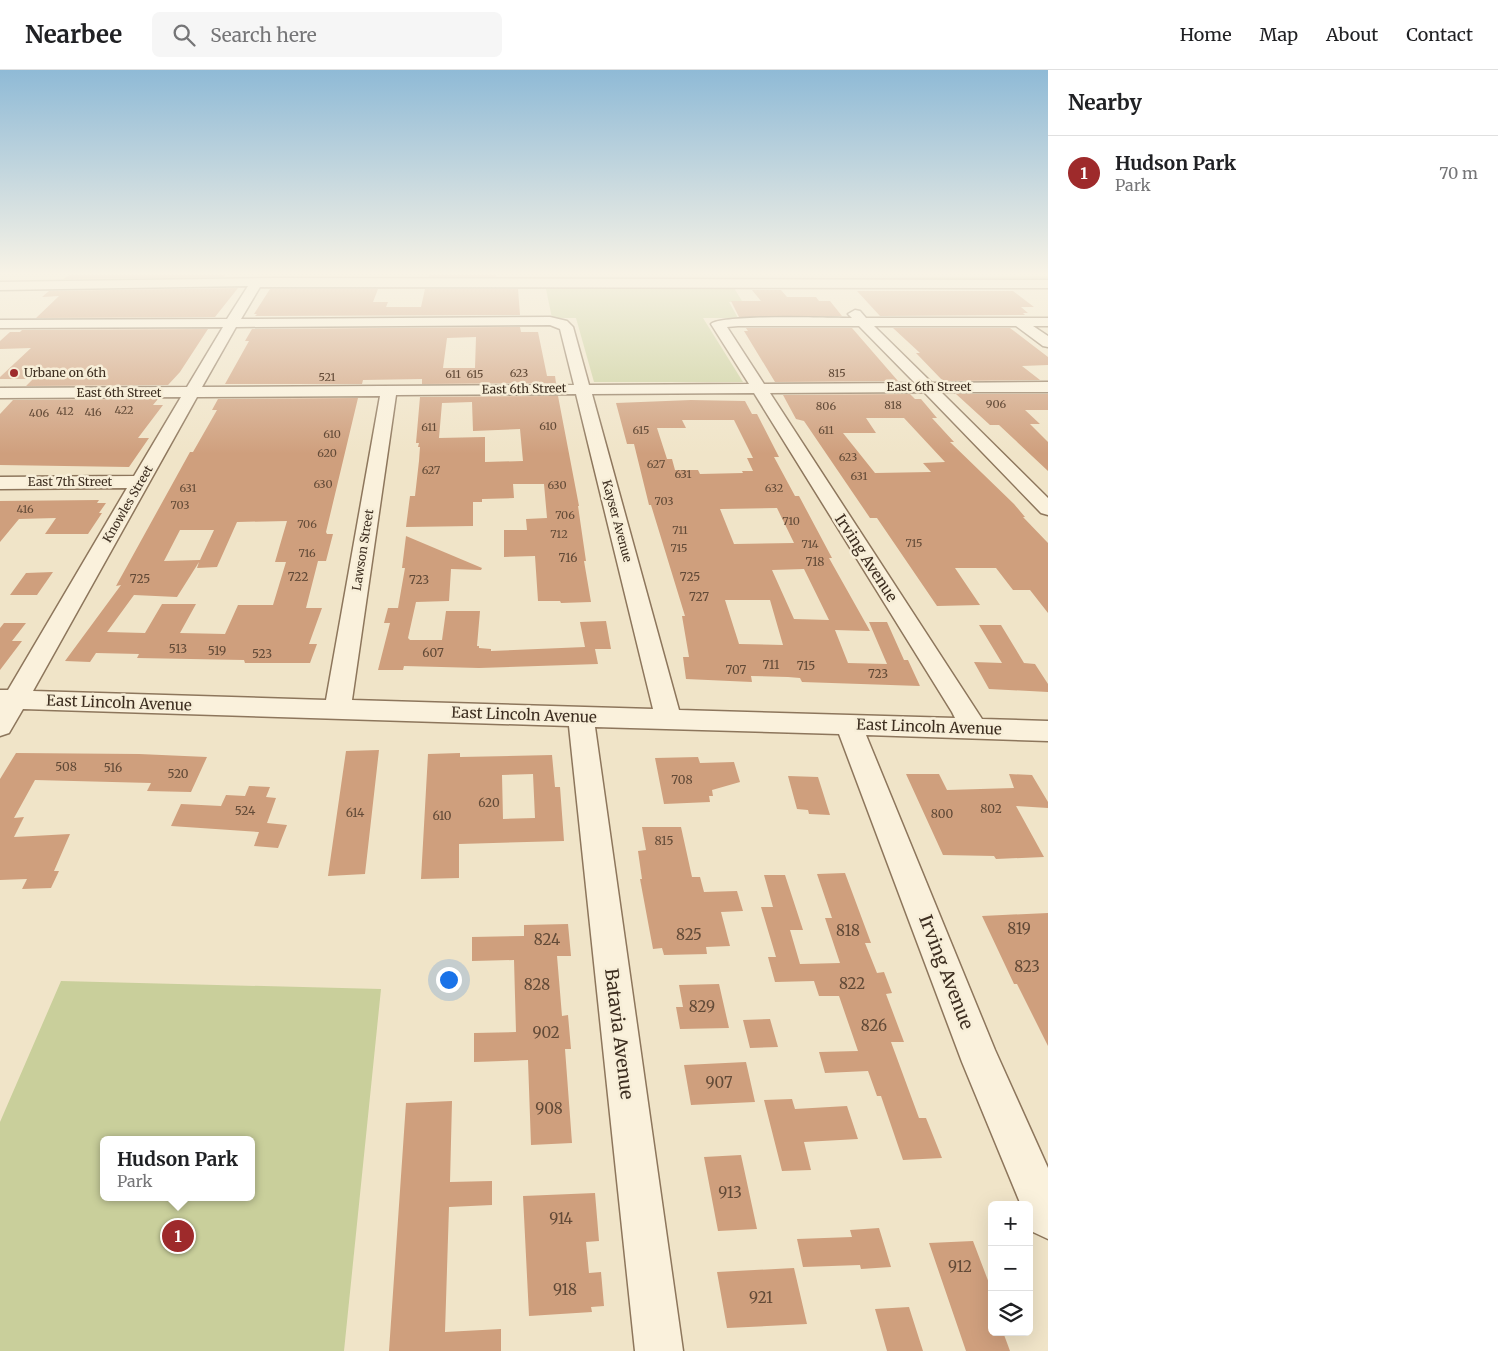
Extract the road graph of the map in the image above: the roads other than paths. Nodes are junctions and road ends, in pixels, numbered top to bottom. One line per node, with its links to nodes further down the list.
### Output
1 (226, 335): 13 (street, Knowles Street)
2 (568, 335): 10 (street, Kayser Avenue)
3 (724, 335): 9 (street, Irving Avenue)
4 (876, 335): 7 (street)
5 (1037, 335): 6 (street)
6 (1048, 343)
7 (927, 387): 8 (street, East 6th Street); 9 (street, East 6th Street); 16 (street)
8 (1048, 387)
9 (758, 388): 10 (street, East 6th Street); 23 (street, Irving Avenue)
10 (582, 389): 11 (street, East 6th Street); 20 (street, Kayser Avenue)
11 (389, 391): 13 (street, East 6th Street); 18 (street, Lawson Street)
12 (0, 393): 13 (street, East 6th Street)
13 (192, 393): 14 (street, Knowles Street)
14 (140, 482): 15 (street, East 7th Street); 17 (street, Knowles Street)
15 (0, 483)
16 (1048, 509)
17 (8, 700): 18 (street, East Lincoln Avenue); 22 (street, Knowles Street)
18 (336, 709): 19 (street, East Lincoln Avenue)
19 (582, 716): 20 (street, East Lincoln Avenue); 26 (street, Batavia Avenue)
20 (668, 719): 21 (street, East Lincoln Avenue)
21 (849, 724): 23 (street, East Lincoln Avenue); 25 (street, Irving Avenue)
22 (0, 726)
23 (973, 728): 24 (street, East Lincoln Avenue)
24 (1048, 731)
25 (1048, 1217)
26 (659, 1351)

